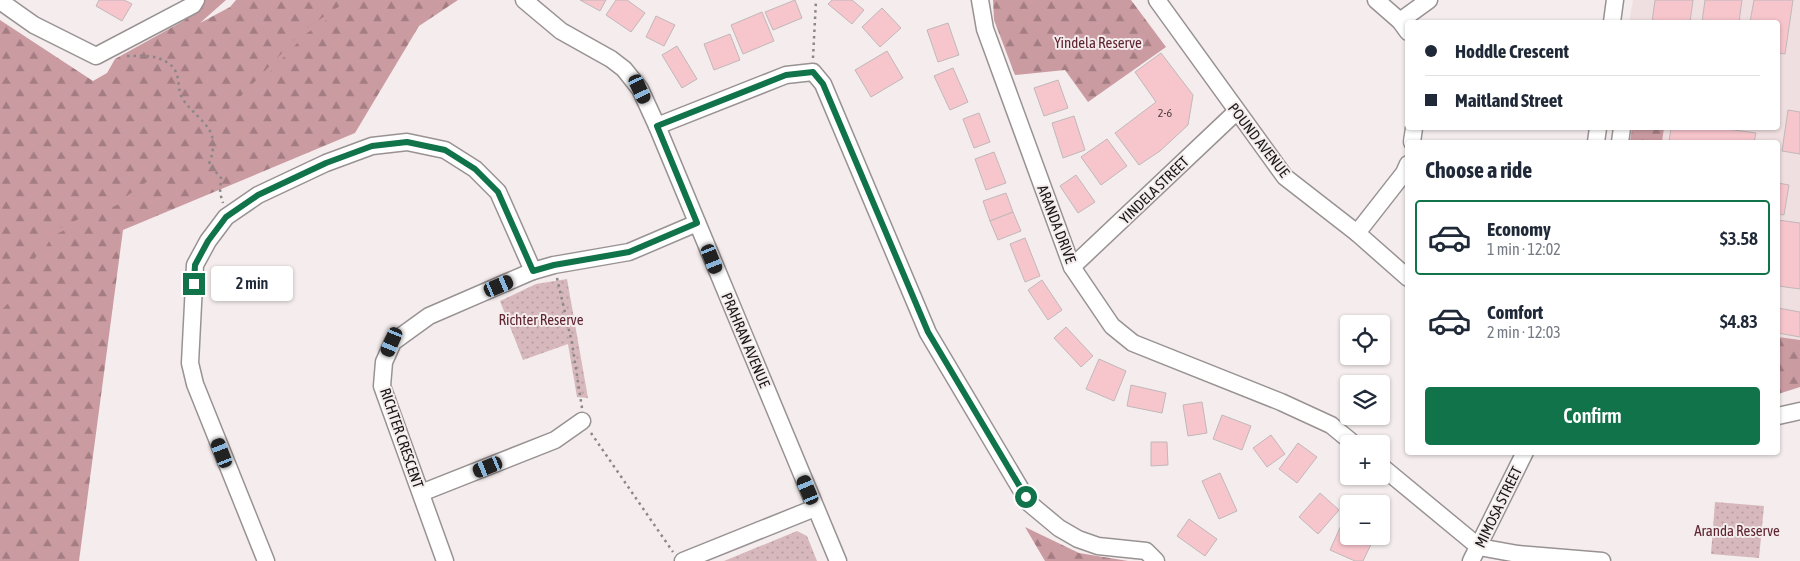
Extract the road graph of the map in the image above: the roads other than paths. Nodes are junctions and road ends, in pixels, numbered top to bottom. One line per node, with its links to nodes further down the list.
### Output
1 (196, 0): 8 (street)
2 (524, 0): 13 (street, PRAHRAN AVENUE)
3 (980, 0): 17 (street, ARANDA DRIVE)
4 (1157, 0): 12 (street, POUND AVENUE)
5 (1376, 0): 11 (street)
6 (1429, 0): 9 (street)
7 (1615, 0): 10 (street)
8 (0, 1)
9 (1410, 20)
10 (1612, 20)
11 (1404, 26)
12 (1236, 112): 16 (street, POUND AVENUE); 17 (street, YINDELA STREET)
13 (657, 126): 15 (street, PRAHRAN AVENUE); 33 (street)
14 (1405, 171): 16 (street)
15 (697, 223): 18 (street, RICHTER CRESCENT); 27 (street, PRAHRAN AVENUE)
16 (1357, 233): 19 (street, POUND AVENUE)
17 (1072, 267): 23 (street, ARANDA DRIVE)
18 (533, 271): 26 (street, RICHTER CRESCENT); 30 (street)
19 (1405, 275)
20 (1800, 411): 21 (street)
21 (1780, 416)
22 (582, 421): 26 (street)
23 (1343, 435)
24 (1524, 455): 28 (street, MIMOSA STREET)
25 (1390, 474): 28 (street)
26 (421, 493): 31 (street, RICHTER CRESCENT)
27 (815, 508): 29 (street); 32 (street, PRAHRAN AVENUE)
28 (1475, 554): 34 (street)
29 (679, 557)
30 (266, 561)
31 (446, 561)
32 (838, 561)
33 (1156, 561)
34 (1602, 561)

